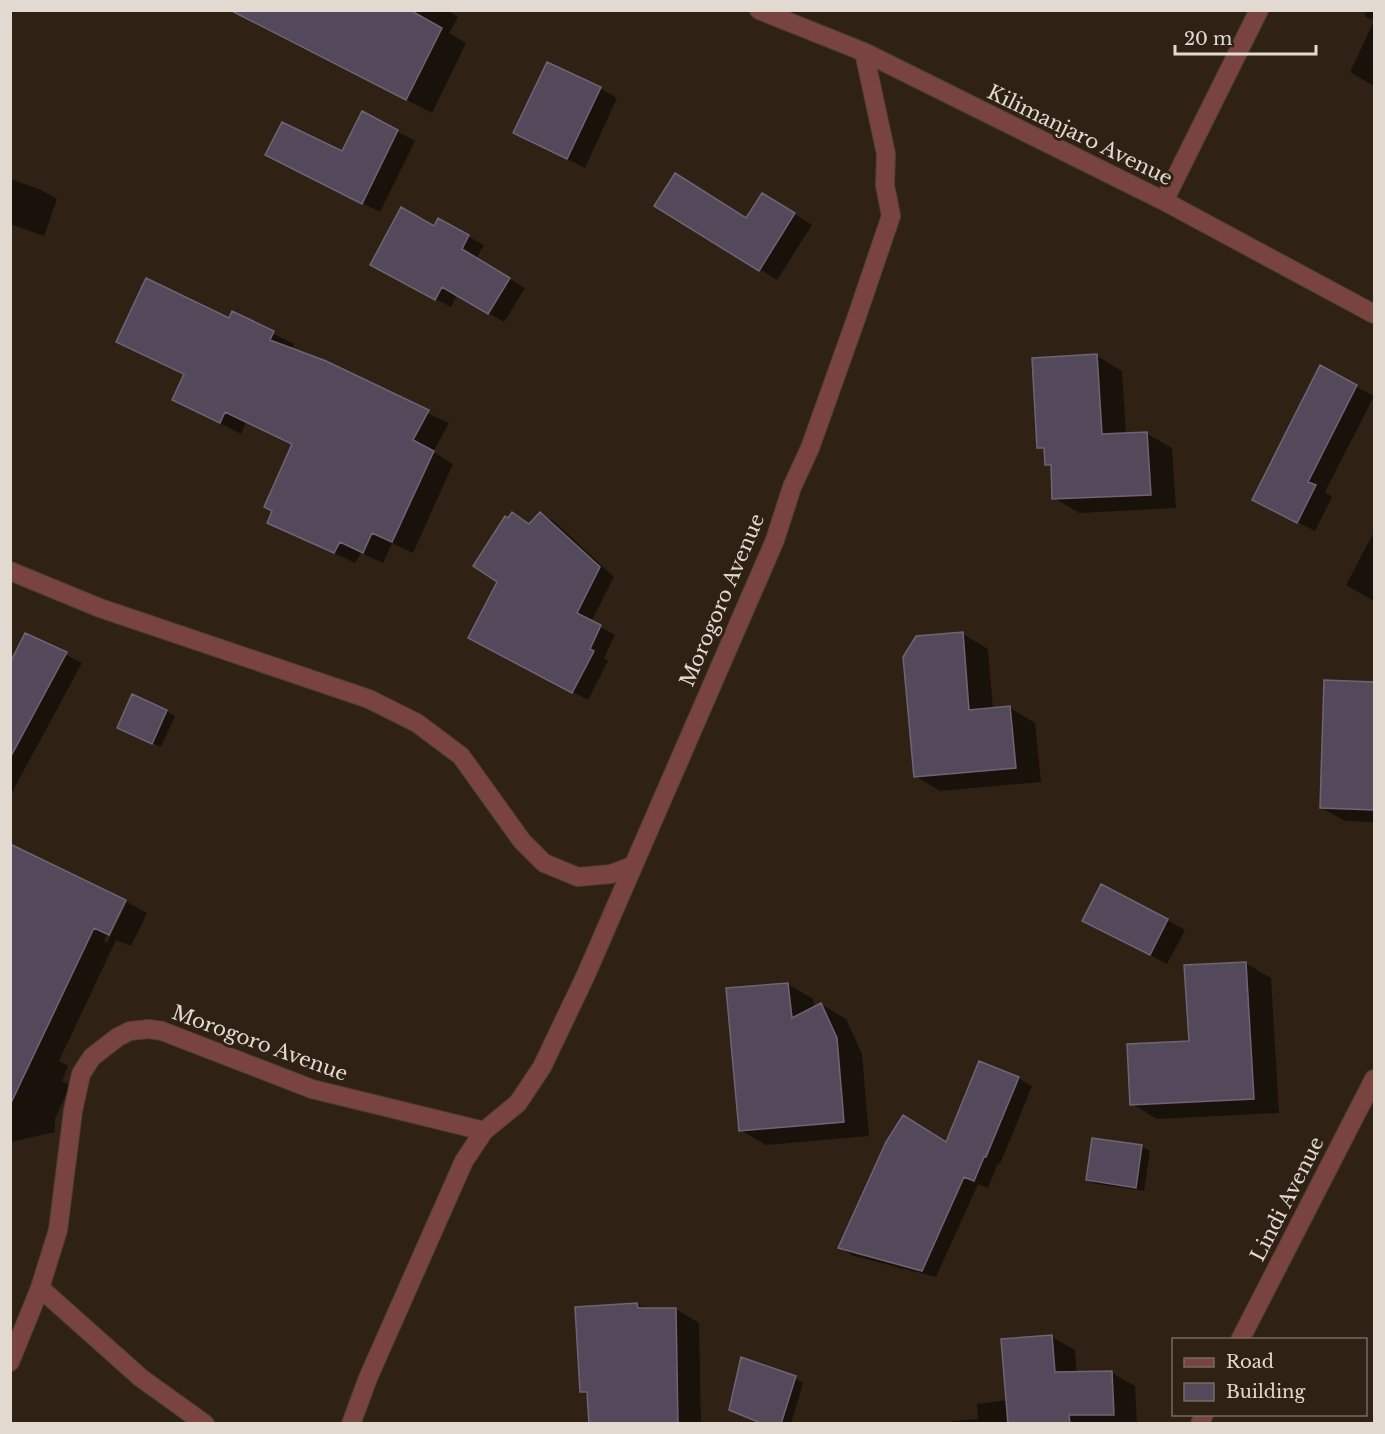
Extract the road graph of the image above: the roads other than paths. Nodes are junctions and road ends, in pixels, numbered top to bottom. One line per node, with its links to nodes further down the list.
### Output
1 (759, 10): 3 (street, Kilimanjaro Avenue)
2 (1259, 10): 4 (street)
3 (864, 52): 4 (street, Kilimanjaro Avenue); 7 (street, Morogoro Avenue)
4 (1164, 201): 5 (street, Kilimanjaro Avenue)
5 (1374, 314)
6 (10, 571): 7 (street)
7 (632, 866): 9 (street, Morogoro Avenue)
8 (1374, 1079): 11 (street, Lindi Avenue)
9 (484, 1131): 10 (street, Morogoro Avenue); 14 (street, Morogoro Avenue)
10 (40, 1288): 12 (street, Morogoro Avenue); 13 (street)
11 (1241, 1338)
12 (10, 1362)
13 (205, 1424)
14 (351, 1424)

